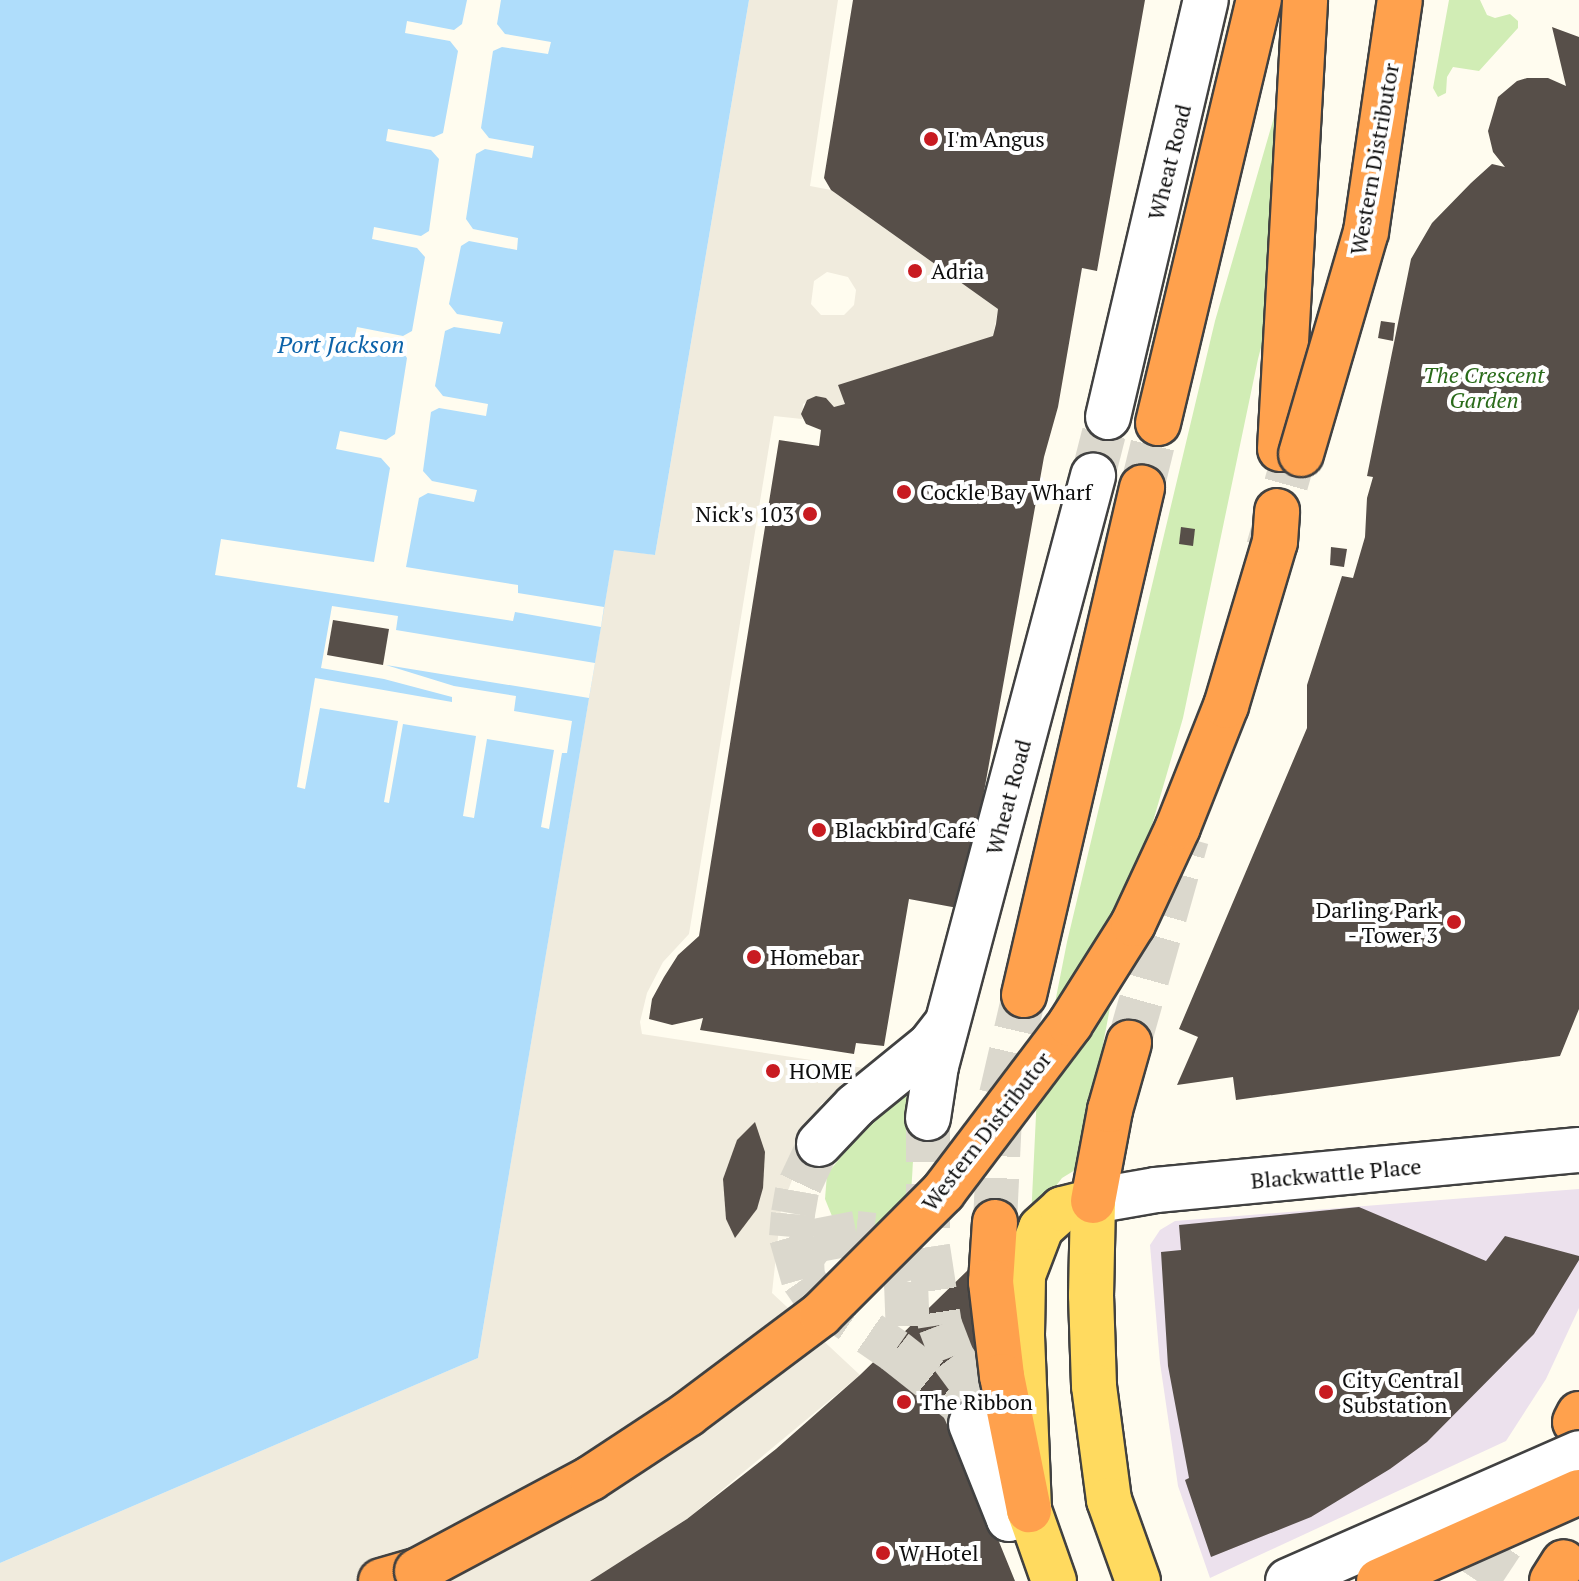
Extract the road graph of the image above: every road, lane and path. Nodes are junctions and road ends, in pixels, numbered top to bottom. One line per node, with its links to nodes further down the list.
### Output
1 (1206, 0): 5 (lane, Wheat Road)
2 (1259, 0): 6 (highway)
3 (1305, 0): 4 (highway, Western Distributor, bridge)
4 (1400, 0)
5 (1108, 417)
6 (1158, 423)
7 (1093, 476): 11 (lane, Wheat Road)
8 (1142, 488): 10 (highway)
9 (1278, 522): 22 (highway, Western Distributor, bridge)
10 (1024, 995)
11 (947, 1025): 13 (lane, Wheat Road); 14 (lane)
12 (1129, 1043): 16 (highway)
13 (928, 1118)
14 (819, 1144)
15 (1579, 1150): 16 (lane, Blackwattle Place)
16 (1093, 1201): 21 (main road); 24 (main road)
17 (995, 1222): 21 (highway)
18 (978, 1414): 21 (lane)
19 (1578, 1430): 25 (lane, bridge)
20 (1579, 1492): 26 (highway, bridge)
21 (1019, 1514): 23 (main road)
22 (401, 1578)
23 (1054, 1581)
24 (1138, 1581)
25 (1288, 1581)
26 (1379, 1581)

